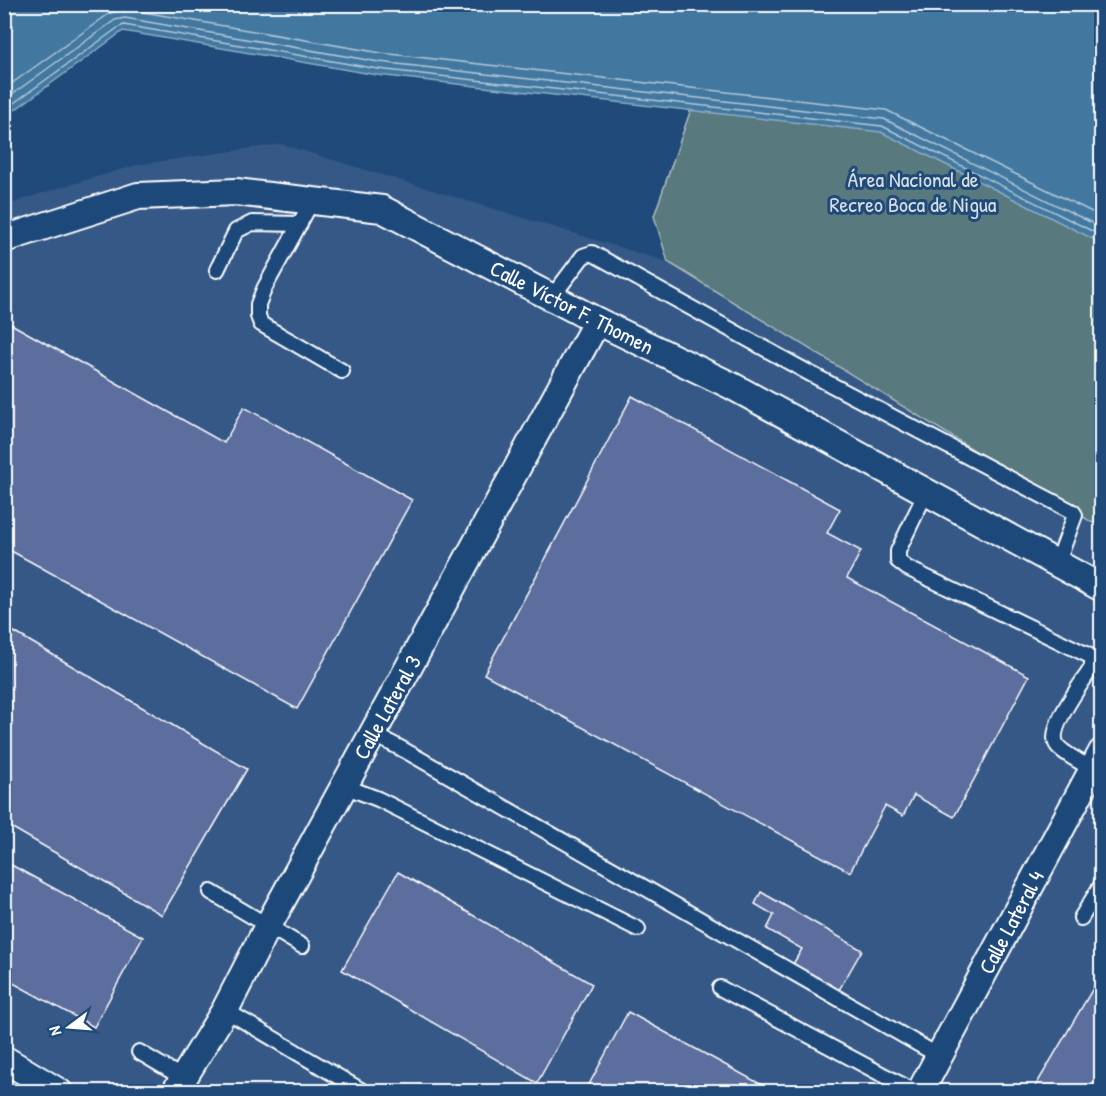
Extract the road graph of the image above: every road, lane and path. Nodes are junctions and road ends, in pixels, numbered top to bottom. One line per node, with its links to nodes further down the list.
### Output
1 (312, 201): 2 (lane); 3 (street, Calle Víctor F. Thomen); 5 (street, Calle Víctor F. Thomen)
2 (300, 224): 4 (lane); 7 (lane)
3 (4, 239)
4 (217, 270)
5 (552, 297): 6 (street, Calle Víctor F. Thomen); 9 (lane)
6 (597, 321): 8 (street, Calle Víctor F. Thomen); 11 (street, Calle Lateral 3)
7 (342, 371)
8 (926, 492): 9 (street, Calle Víctor F. Thomen); 12 (lane)
9 (1057, 564): 10 (street, Calle Víctor F. Thomen)
10 (1101, 588)
11 (373, 734): 13 (street, Calle Lateral 3); 23 (lane)
12 (1099, 759): 23 (street, Calle Lateral 4)
13 (345, 786): 17 (street, Calle Lateral 3); 18 (lane)
14 (1101, 884): 16 (lane)
15 (211, 892): 17 (lane)
16 (1081, 918)
17 (268, 926): 19 (lane); 21 (street, Calle Lateral 3)
18 (638, 929)
19 (302, 946)
20 (720, 988): 28 (lane)
21 (225, 1010): 25 (street, Calle Lateral 3); 27 (lane)
22 (139, 1052): 25 (lane)
23 (939, 1056): 29 (street, Calle Lateral 4)
24 (4, 1059): 26 (street)
25 (179, 1085)
26 (59, 1092)
27 (364, 1092)
28 (915, 1092)
29 (920, 1092)

